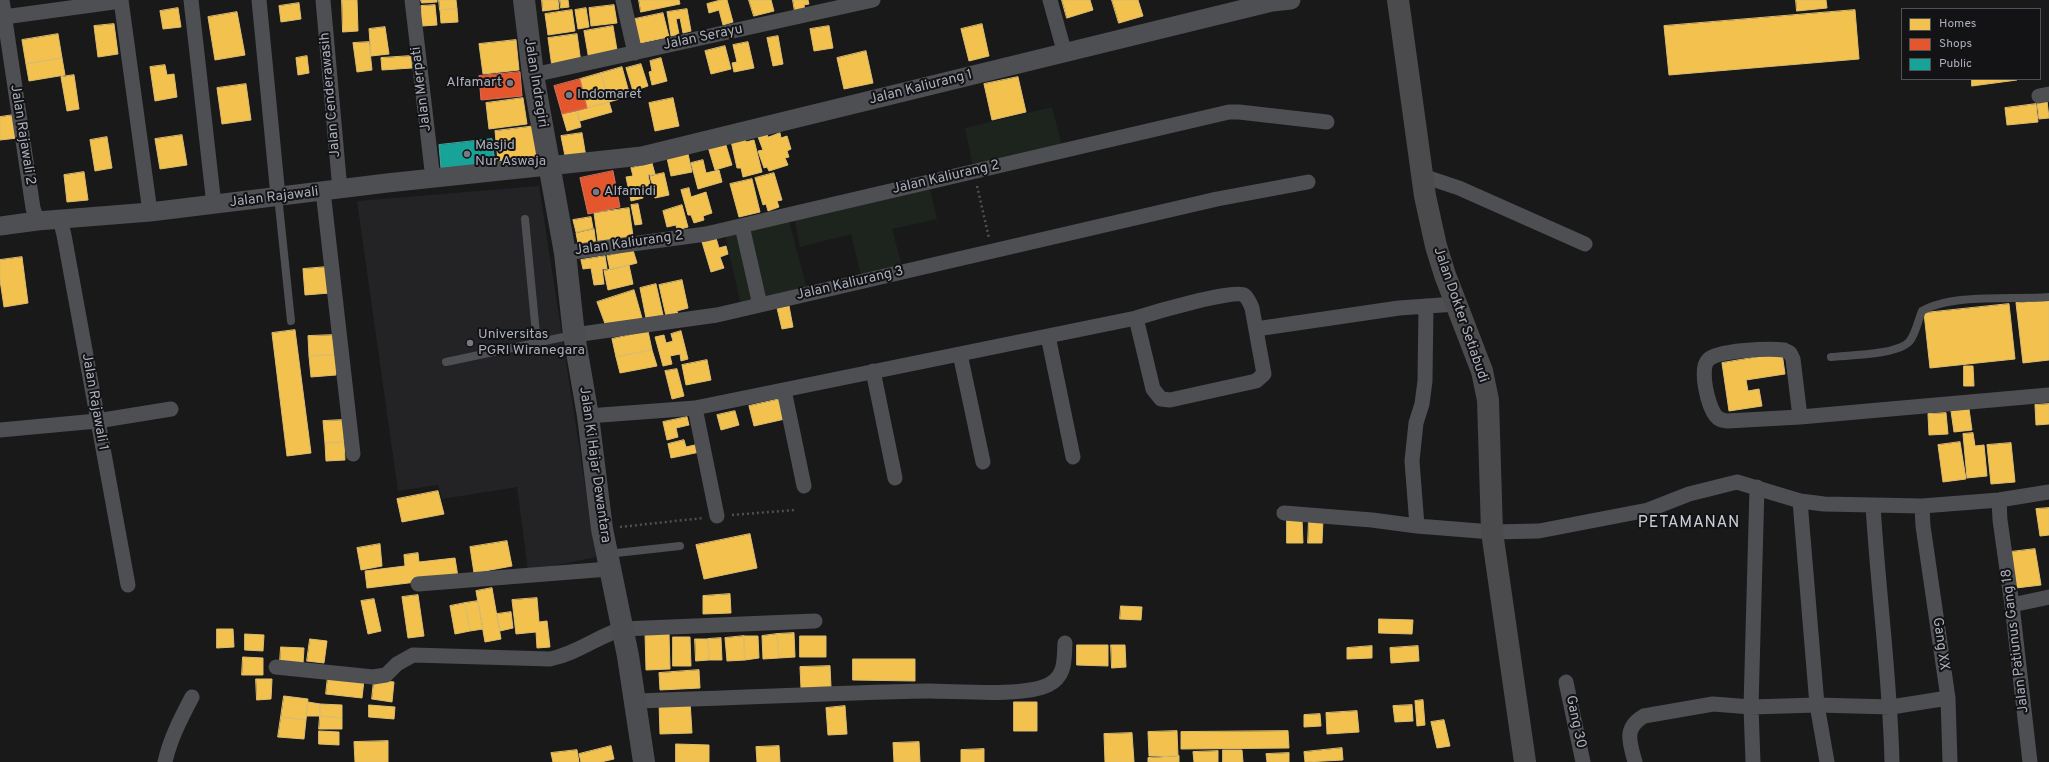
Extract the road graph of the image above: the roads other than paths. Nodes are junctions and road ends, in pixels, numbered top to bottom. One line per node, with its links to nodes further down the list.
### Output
1 (2, 0): 14 (street, Jalan Rajawali 2)
2 (121, 0): 14 (street); 26 (street)
3 (191, 0): 25 (street)
4 (259, 0): 24 (street)
5 (323, 0): 23 (street, Jalan Cenderawasih)
6 (412, 0): 21 (street, Jalan Merpati)
7 (524, 0): 17 (main road, Jalan Indragiri)
8 (623, 0): 15 (street)
9 (874, 0): 13 (street, Jalan Serayu)
10 (1050, 0): 16 (street)
11 (1291, 0): 16 (street, Jalan Kaliurang 1)
12 (1398, 0): 20 (highway, Jalan Dokter Setiabudi)
13 (848, 3): 15 (street, Jalan Serayu)
14 (4, 18): 29 (street, Jalan Rajawali 2)
15 (635, 53): 17 (street, Jalan Serayu)
16 (1065, 54): 19 (street, Jalan Kaliurang 1)
17 (533, 75): 19 (main road, Jalan Indragiri)
18 (1327, 122): 31 (street, Jalan Kaliurang 2)
19 (548, 167): 21 (street, Jalan Rajawali); 33 (main road, Jalan Ki Hajar Dewantara)
20 (1423, 176): 32 (street); 35 (highway, Jalan Dokter Setiabudi)
21 (433, 179): 23 (street, Jalan Rajawali)
22 (1308, 182): 36 (street, Jalan Kaliurang 3)
23 (332, 191): 24 (street, Jalan Rajawali); 56 (street, Jalan Cenderawasih)
24 (278, 196): 25 (street, Jalan Rajawali); 39 (lane)
25 (214, 205): 26 (street, Jalan Rajawali)
26 (150, 212): 27 (street, Jalan Rajawali)
27 (60, 219): 29 (street, Jalan Rajawali); 54 (street, Jalan Rajawali 1)
28 (525, 219): 43 (lane)
29 (37, 221): 30 (street, Jalan Rajawali)
30 (0, 226)
31 (742, 226): 33 (street, Jalan Kaliurang 2); 36 (street)
32 (1585, 244)
33 (565, 253): 41 (main road, Jalan Ki Hajar Dewantara)
34 (2049, 297): 45 (lane)
35 (1456, 304): 37 (street); 70 (highway, Jalan Dokter Setiabudi)
36 (760, 305): 41 (street, Jalan Kaliurang 3)
37 (1426, 306): 40 (street); 69 (street)
38 (1136, 318): 40 (street); 40 (street); 42 (street)
39 (291, 321)
40 (1256, 329)
41 (574, 335): 43 (lane); 52 (main road, Jalan Ki Hajar Dewantara)
42 (1048, 336): 44 (street); 57 (street)
43 (537, 344): 46 (lane)
44 (960, 354): 47 (street); 58 (street)
45 (1830, 357)
46 (446, 362)
47 (873, 371): 48 (street); 59 (street)
48 (784, 390): 50 (street); 60 (street)
49 (2049, 395): 53 (street)
50 (695, 408): 52 (street); 68 (street)
51 (171, 409): 54 (street)
52 (588, 416): 72 (main road, Jalan Ki Hajar Dewantara)
53 (1800, 417): 53 (street)
54 (97, 421): 55 (street); 74 (street, Jalan Rajawali 1)
55 (0, 430)
56 (354, 454)
57 (1073, 457)
58 (983, 462)
59 (895, 478)
60 (804, 486)
61 (1757, 487): 63 (street); 70 (street); 86 (street)
62 (2049, 492): 64 (street)
63 (1800, 501): 65 (street); 85 (street)
64 (2000, 509): 67 (street); 76 (street, Jalan Patiunus Gang 18)
65 (1874, 511): 67 (street); 87 (street)
66 (1284, 513): 69 (street)
67 (1923, 515): 83 (street, Gang XX)
68 (717, 516)
69 (1417, 526): 70 (street)
70 (1492, 532): 90 (highway, Jalan Dokter Setiabudi)
71 (680, 546): 72 (lane)
72 (608, 561): 73 (street); 77 (main road, Jalan Ki Hajar Dewantara)
73 (418, 584)
74 (128, 585)
75 (2049, 597): 76 (street)
76 (2012, 605): 97 (street, Jalan Patiunus Gang 18)
77 (620, 616): 78 (street); 80 (street); 84 (main road, Jalan Ki Hajar Dewantara)
78 (815, 621)
79 (1065, 643): 84 (street)
80 (276, 667)
81 (1566, 682): 91 (street, Gang 30)
82 (192, 697): 88 (street)
83 (1948, 698): 87 (street); 96 (street, Gang XX)
84 (635, 701): 89 (main road, Jalan Ki Hajar Dewantara)
85 (1818, 705): 86 (street); 87 (street); 94 (street)
86 (1751, 707): 92 (street); 93 (street)
87 (1891, 707): 95 (street)
88 (165, 762)
89 (644, 762)
90 (1525, 762)
91 (1583, 762)
92 (1635, 762)
93 (1753, 762)
94 (1827, 762)
95 (1892, 762)
96 (1950, 762)
97 (2030, 762)

